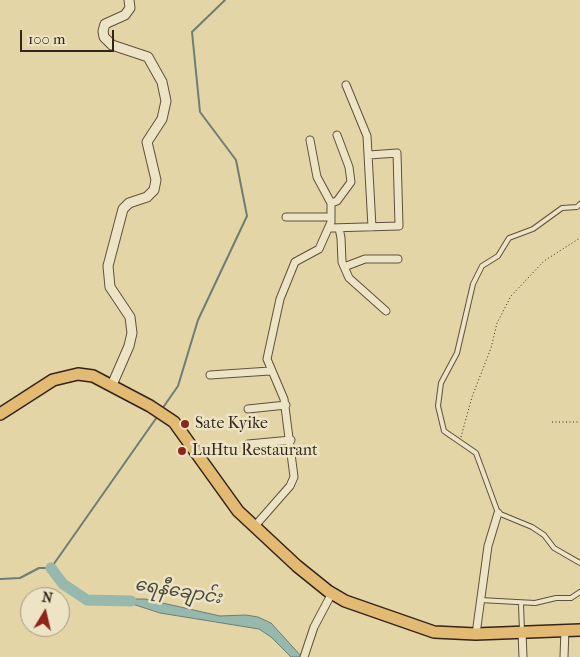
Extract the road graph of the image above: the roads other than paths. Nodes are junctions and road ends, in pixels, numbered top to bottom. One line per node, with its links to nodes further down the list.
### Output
1 (129, 0): 18 (street)
2 (346, 86): 5 (street)
3 (337, 135): 6 (street)
4 (310, 140): 6 (street)
5 (368, 155): 10 (street); 10 (street)
6 (330, 203): 9 (street)
7 (580, 204): 24 (lane)
8 (286, 217): 9 (street)
9 (331, 217): 11 (street)
10 (372, 226): 12 (street)
11 (330, 228): 12 (street); 16 (street)
12 (338, 228): 14 (street)
13 (398, 259): 14 (street)
14 (344, 267): 15 (street)
15 (386, 311)
16 (270, 371): 17 (street); 19 (street)
17 (210, 376)
18 (112, 385): 21 (main road); 25 (main road)
19 (286, 405): 20 (street); 22 (street)
20 (248, 409)
21 (0, 414)
22 (290, 440): 23 (street); 25 (street)
23 (248, 444)
24 (498, 513): 26 (lane); 29 (street)
25 (254, 527): 28 (main road)
26 (580, 563)
27 (580, 592): 30 (lane)
28 (332, 594): 34 (main road); 35 (street)
29 (480, 600): 30 (lane); 34 (street)
30 (521, 604): 33 (lane)
31 (565, 629): 32 (main road); 33 (main road); 37 (street)
32 (580, 630)
33 (522, 632): 34 (main road); 36 (street)
34 (476, 634)
35 (305, 654)
36 (523, 657)
37 (564, 657)

